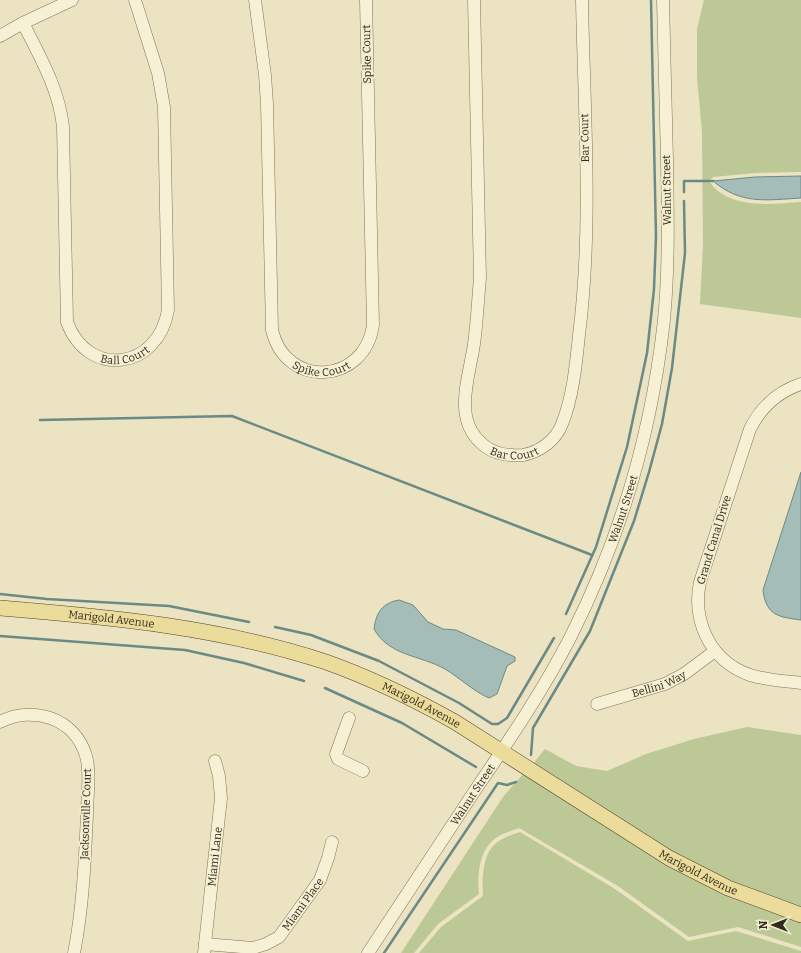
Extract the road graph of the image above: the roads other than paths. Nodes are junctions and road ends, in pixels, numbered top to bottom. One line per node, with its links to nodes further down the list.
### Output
1 (72, 0): 8 (street)
2 (135, 0): 8 (street, Ball Court)
3 (255, 0): 4 (street, Spike Court)
4 (366, 0)
5 (474, 0): 6 (street, Bar Court)
6 (582, 0)
7 (663, 0): 17 (street, Walnut Street)
8 (23, 23): 9 (street)
9 (0, 36)
10 (801, 384): 12 (street, Grand Canal Drive)
11 (0, 608): 17 (main road, Marigold Avenue)
12 (715, 651): 13 (street, Grand Canal Drive); 14 (street, Bellini Way)
13 (801, 683)
14 (597, 704)
15 (349, 718): 19 (street)
16 (0, 722): 23 (street, Jacksonville Court)
17 (501, 752): 21 (main road, Marigold Avenue); 24 (street, Walnut Street)
18 (215, 761): 22 (street, Miami Lane)
19 (363, 771)
20 (332, 842): 22 (street, Miami Place)
21 (801, 915)
22 (204, 948)
23 (74, 953)
24 (368, 953)

